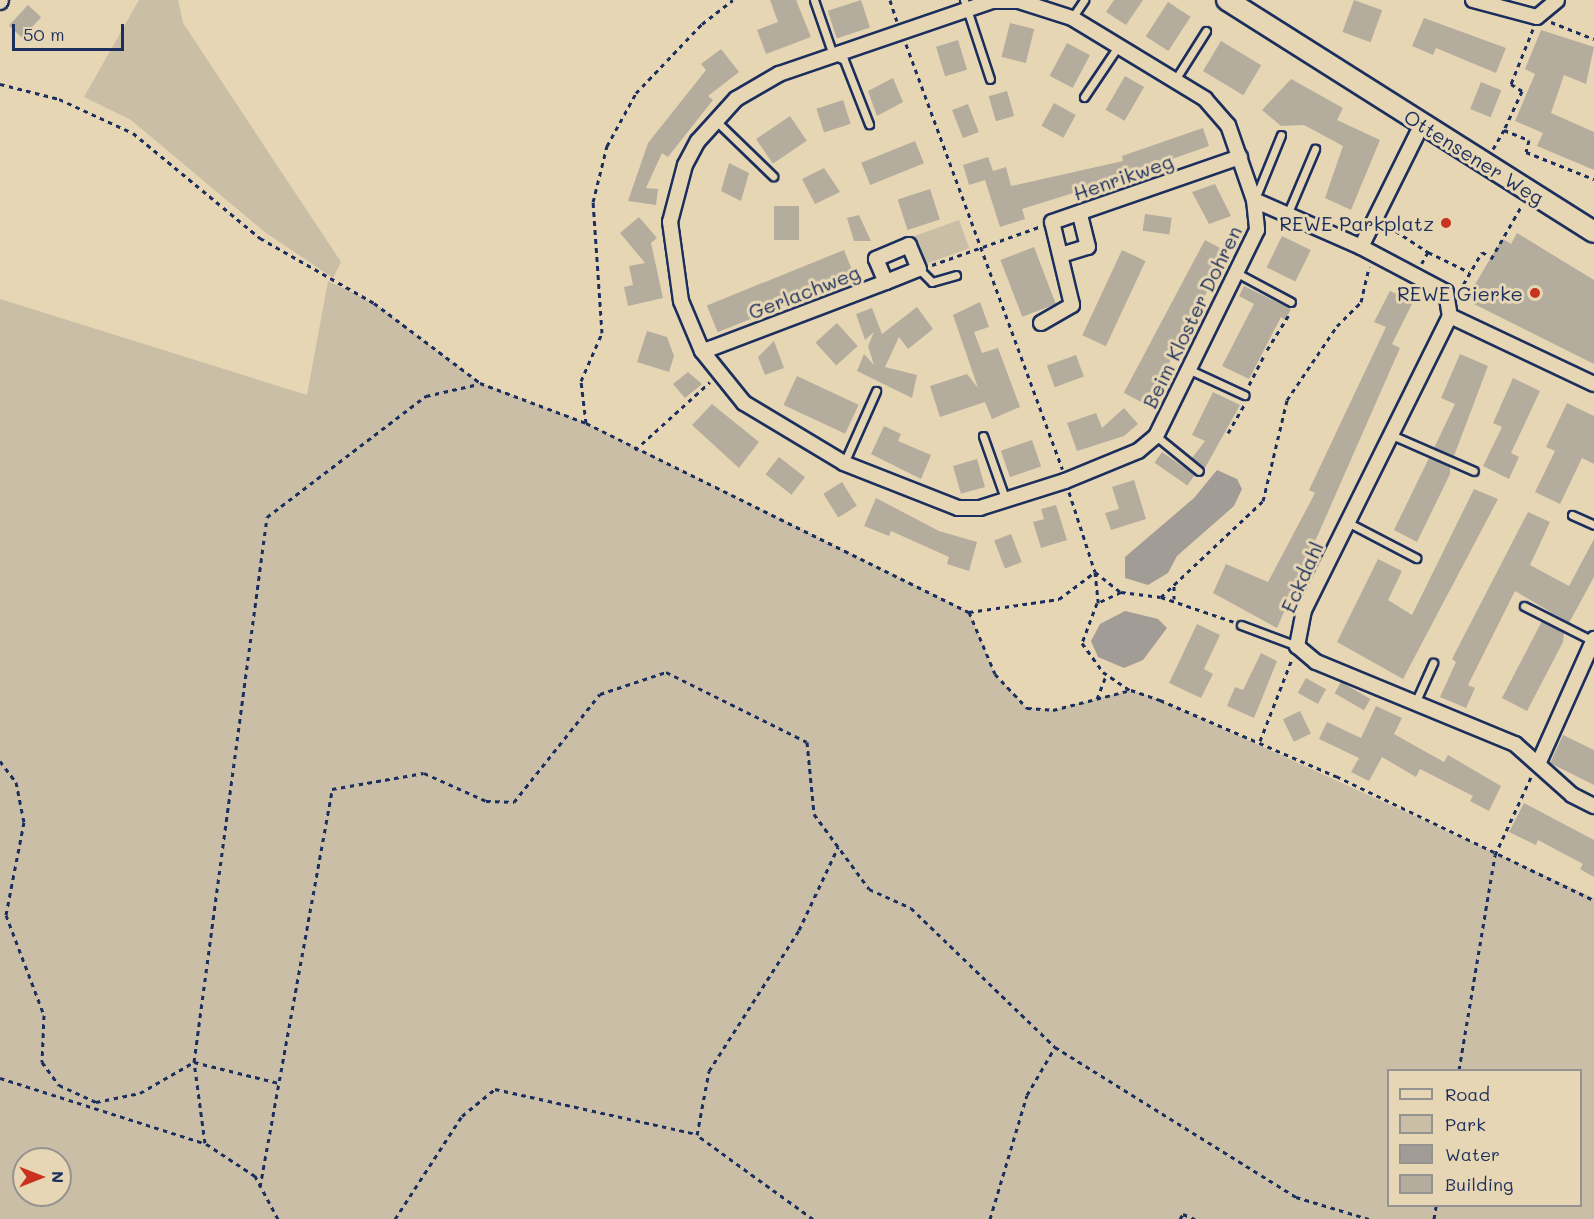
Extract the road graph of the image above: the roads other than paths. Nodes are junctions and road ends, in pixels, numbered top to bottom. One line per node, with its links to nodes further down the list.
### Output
1 (814, 0): 10 (lane)
2 (1084, 0): 7 (lane)
3 (1227, 0): 16 (street, Ottensener Weg)
4 (1473, 0): 5 (street)
5 (1557, 0)
6 (965, 4): 7 (street, Beim Kloster Dohren); 10 (street, Beim Kloster Dohren); 11 (lane)
7 (1072, 18): 9 (street, Beim Kloster Dohren)
8 (1206, 32): 12 (lane)
9 (1119, 45): 12 (street, Beim Kloster Dohren); 13 (lane)
10 (833, 55): 14 (street, Beim Kloster Dohren); 15 (lane)
11 (990, 79)
12 (1175, 80): 19 (street, Beim Kloster Dohren)
13 (1084, 97)
14 (716, 120): 20 (lane); 34 (street, Beim Kloster Dohren)
15 (869, 124)
16 (1422, 124): 24 (street, Ottensener Weg); 25 (street)
17 (1281, 135): 21 (lane)
18 (1315, 149): 23 (lane)
19 (1240, 157): 21 (street, Beim Kloster Dohren); 22 (street, Henrikweg)
20 (773, 176)
21 (1254, 200): 23 (street); 28 (street, Beim Kloster Dohren)
22 (1080, 214): 26 (street); 26 (street, Henrikweg)
23 (1287, 215): 25 (street)
24 (1594, 232)
25 (1361, 253): 32 (street)
26 (1061, 255): 33 (street)
27 (919, 269): 29 (lane); 30 (street, Gerlachweg); 30 (street)
28 (1237, 273): 31 (lane); 35 (street, Beim Kloster Dohren)
29 (956, 275)
30 (886, 282): 34 (street, Gerlachweg)
31 (1292, 302)
32 (1450, 316): 36 (street); 41 (street, Eckdahl)
33 (1041, 323)
34 (702, 351): 42 (street, Beim Kloster Dohren)
35 (1190, 370): 38 (lane); 40 (street, Beim Kloster Dohren)
36 (1594, 384)
37 (876, 392): 42 (lane)
38 (1244, 395)
39 (983, 436): 45 (lane)
40 (1156, 436): 43 (lane); 45 (street, Beim Kloster Dohren)
41 (1394, 436): 44 (lane); 47 (street, Eckdahl)
42 (844, 463): 45 (street, Beim Kloster Dohren)
43 (1199, 471)
44 (1474, 471)
45 (1006, 501)
46 (1572, 515): 48 (lane)
47 (1349, 523): 49 (lane); 53 (street, Eckdahl)
48 (1594, 525)
49 (1416, 558)
50 (1524, 606): 52 (lane)
51 (1241, 624): 53 (lane)
52 (1594, 640): 54 (street)
53 (1297, 646): 56 (street)
54 (1589, 662): 57 (street)
55 (1433, 663): 56 (lane)
56 (1416, 701): 57 (street)
57 (1539, 762): 58 (street)
58 (1594, 806)

